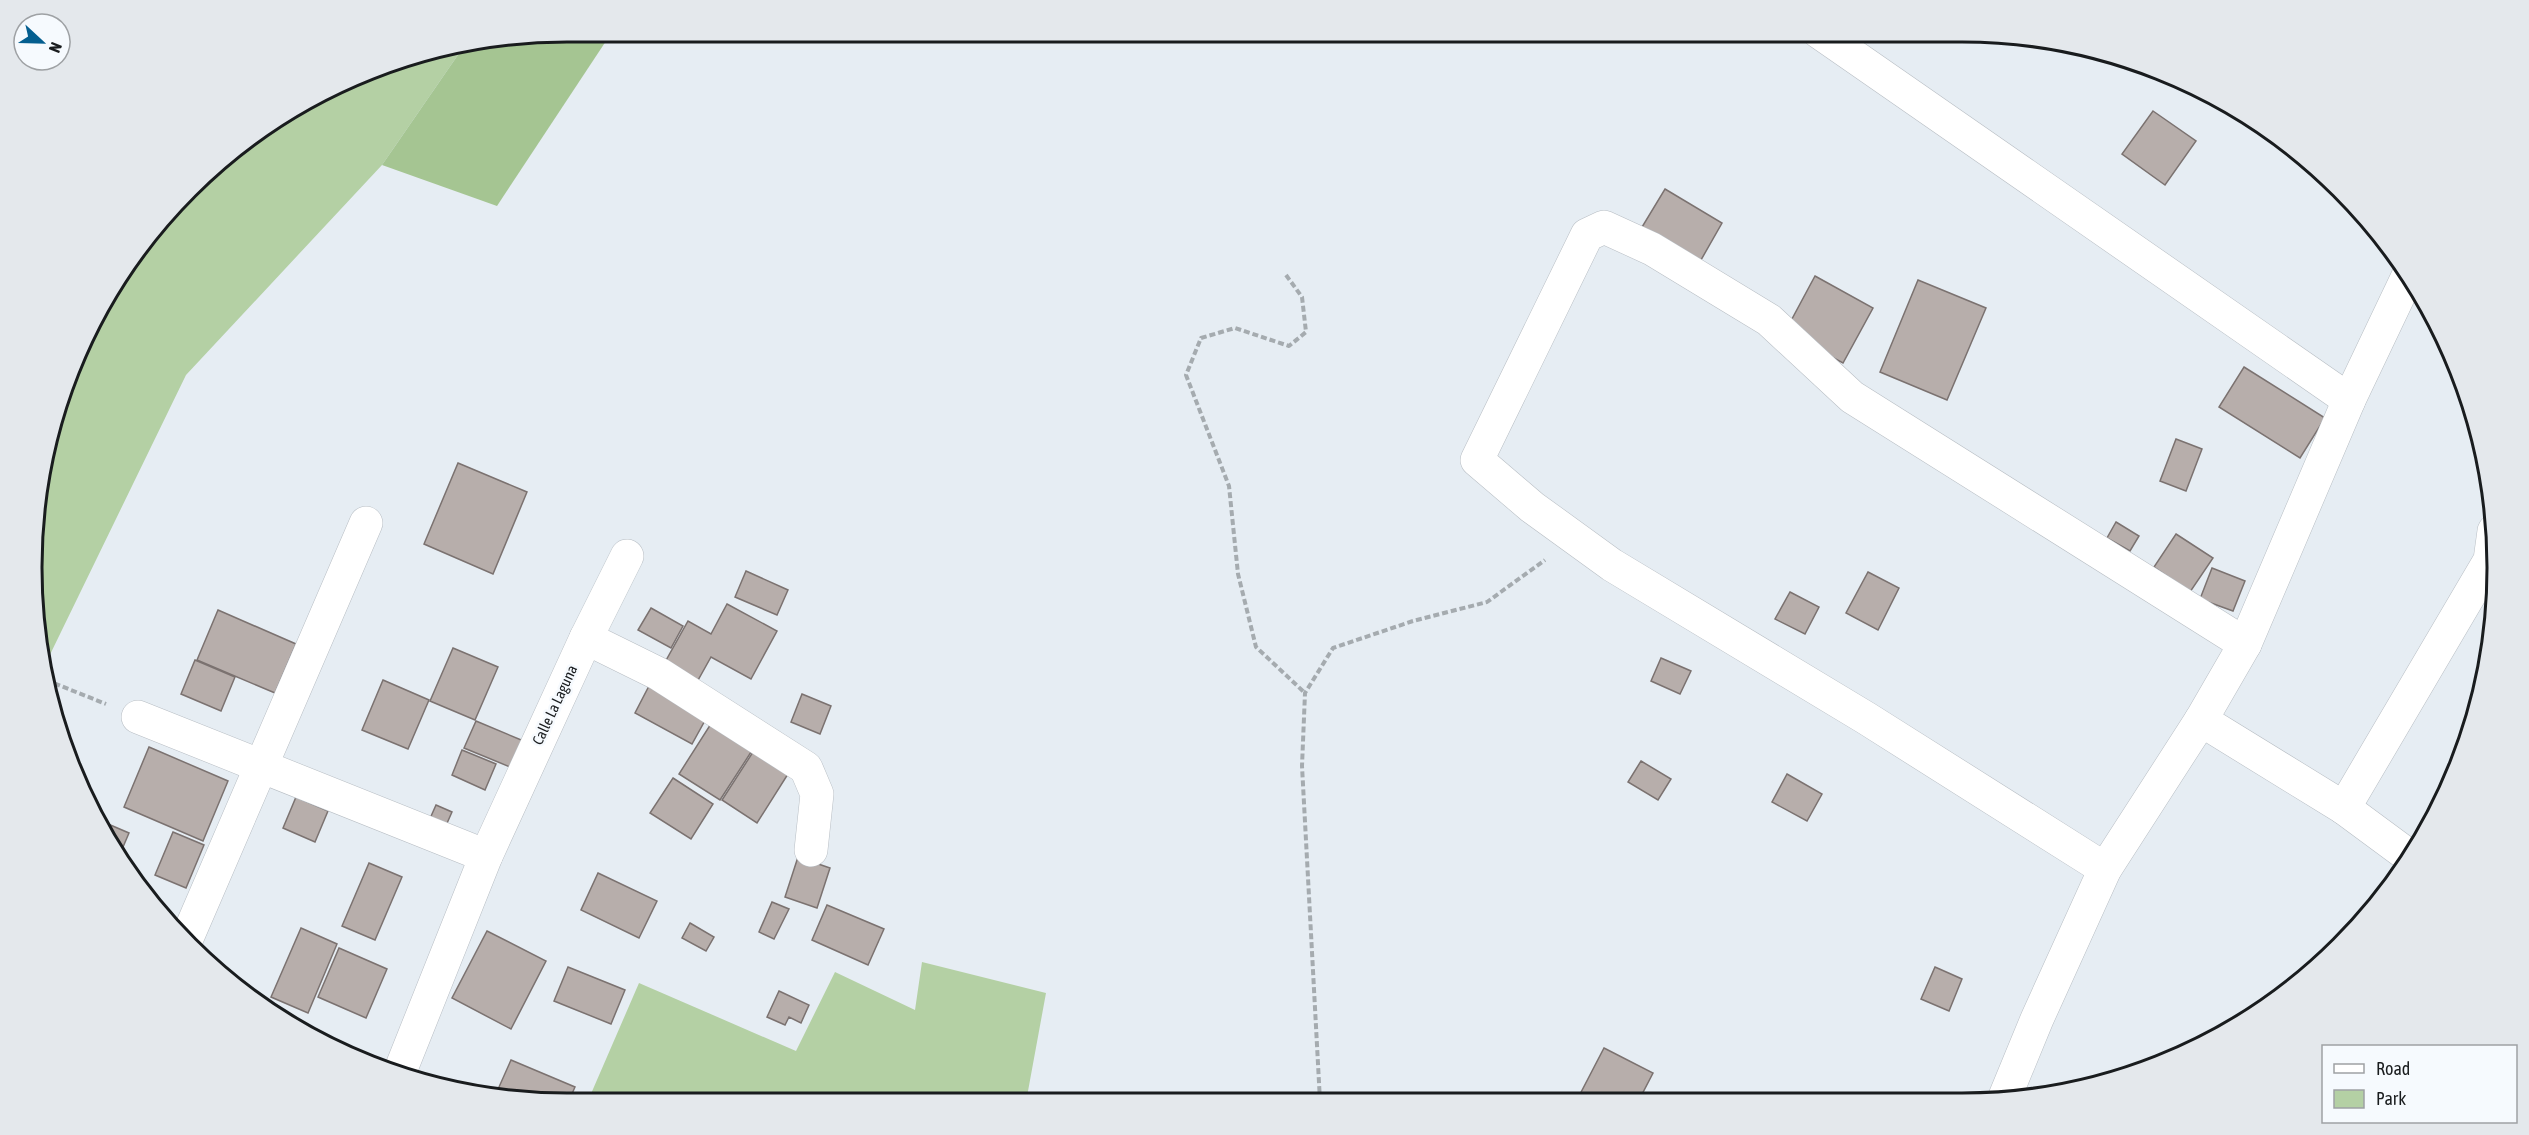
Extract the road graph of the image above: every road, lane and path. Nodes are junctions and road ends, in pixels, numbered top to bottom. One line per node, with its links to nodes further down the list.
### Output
1 (1834, 42): 4 (street)
2 (1286, 275): 12 (path)
3 (2404, 285): 4 (street)
4 (2349, 400): 10 (street)
5 (366, 523): 15 (street)
6 (1574, 538): 10 (street); 12 (path); 20 (street)
7 (627, 556): 9 (street, Calle La Laguna)
8 (2487, 563): 16 (street)
9 (586, 638): 17 (street); 19 (street, Calle La Laguna)
10 (2245, 644): 14 (street)
11 (55, 684): 13 (path)
12 (1305, 693): 24 (path)
13 (138, 717): 15 (street)
14 (2201, 720): 16 (street); 20 (street)
15 (260, 765): 19 (street); 21 (street)
16 (2344, 808): 18 (street)
17 (811, 850)
18 (2403, 852)
19 (486, 856): 22 (street, Calle La Laguna)
20 (2105, 869): 23 (street)
21 (189, 932)
22 (402, 1066)
23 (2007, 1091)
24 (1320, 1093)

